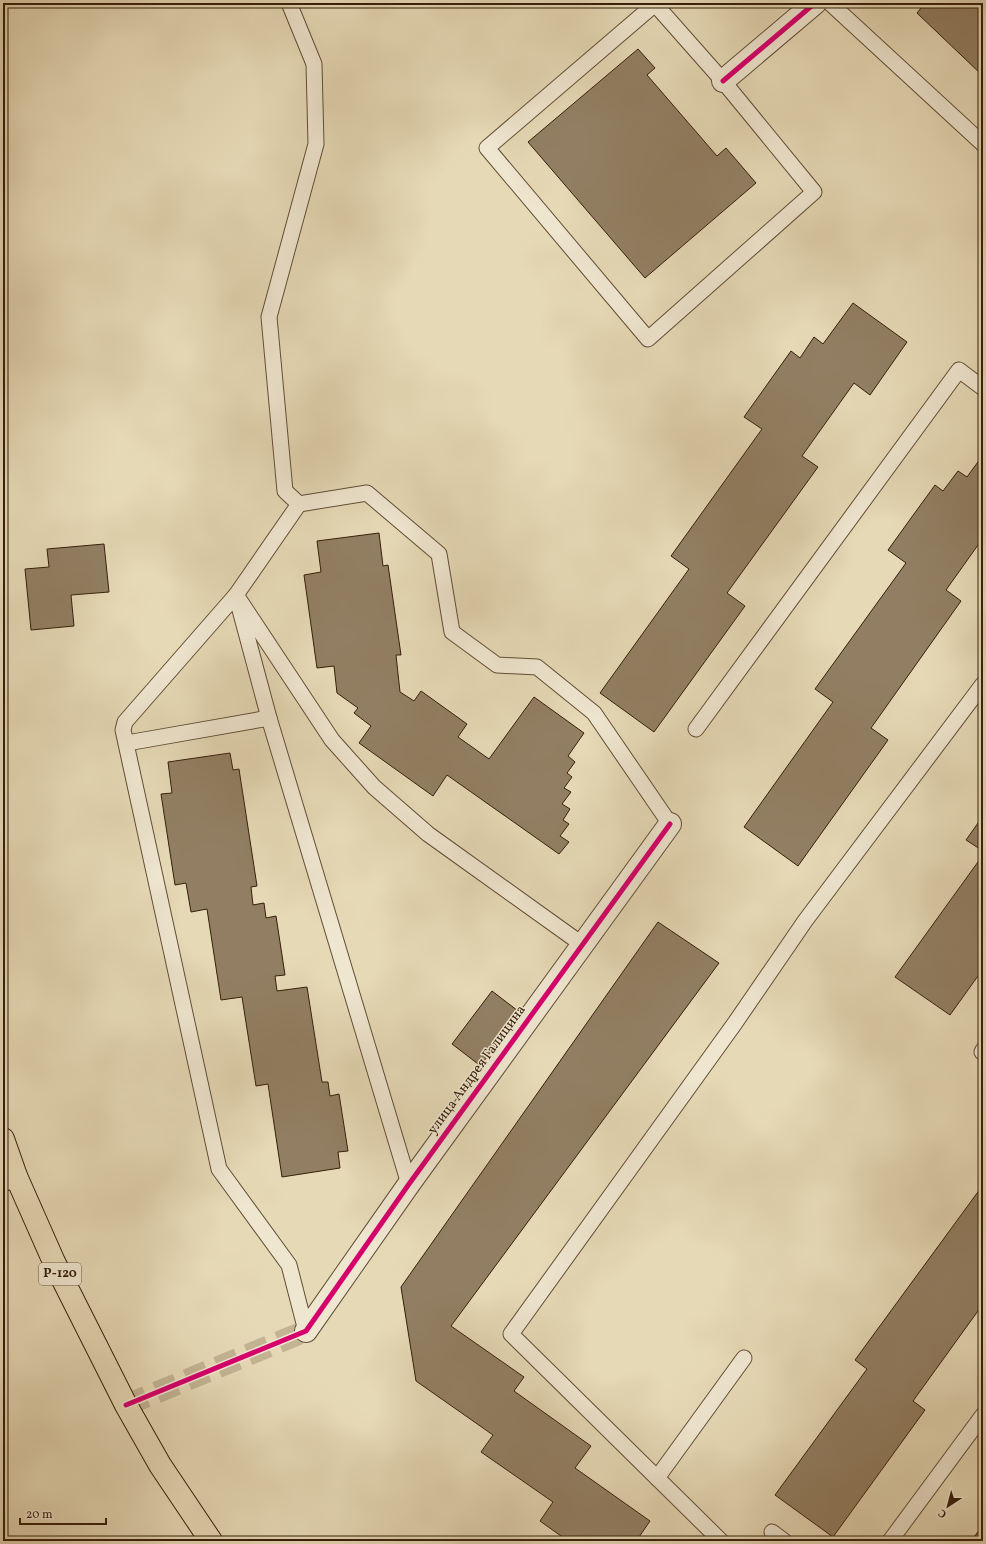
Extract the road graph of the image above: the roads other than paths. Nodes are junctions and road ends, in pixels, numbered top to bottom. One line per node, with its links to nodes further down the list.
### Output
1 (289, 3): 7 (lane)
2 (815, 3): 4 (street)
3 (830, 3): 5 (lane)
4 (723, 81): 4 (lane)
5 (983, 144)
6 (983, 388): 11 (lane)
7 (299, 504): 8 (lane); 13 (lane)
8 (236, 596): 10 (lane); 12 (lane); 14 (lane)
9 (983, 684): 21 (lane)
10 (269, 718): 12 (lane); 17 (lane)
11 (696, 729)
12 (127, 743): 18 (lane)
13 (670, 824): 14 (street, улица Андрея Галицина)
14 (583, 945): 17 (street, улица Андрея Галицина)
15 (3, 1138): 16 (main road, Р-120)
16 (10, 1178): 23 (main road, Р-120)
17 (409, 1184): 18 (street, улица Андрея Галицина)
18 (306, 1331)
19 (744, 1358): 21 (lane)
20 (983, 1415): 26 (lane)
21 (658, 1478): 24 (lane)
22 (772, 1532): 25 (lane)
23 (211, 1541)
24 (721, 1541)
25 (784, 1541)
26 (890, 1541)

